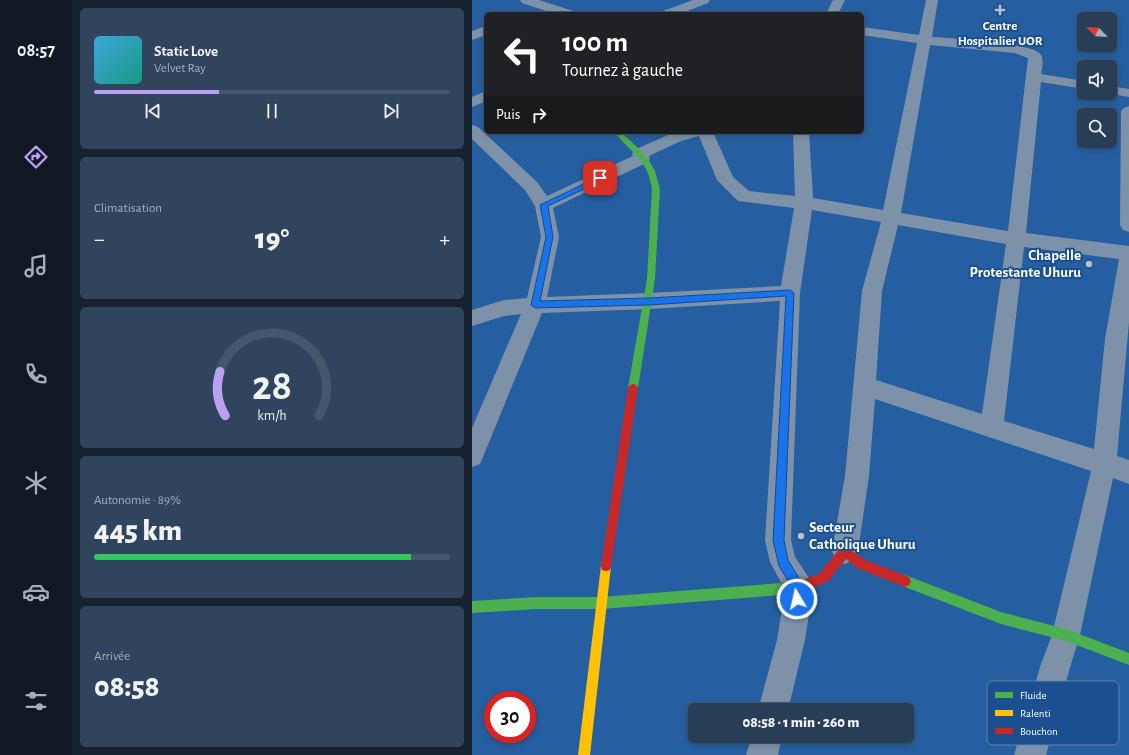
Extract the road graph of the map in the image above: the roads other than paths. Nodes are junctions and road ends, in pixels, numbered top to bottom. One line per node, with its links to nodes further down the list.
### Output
1 (704, 0): 6 (street)
2 (839, 0): 7 (street)
3 (932, 0): 11 (street)
4 (529, 5): 5 (street)
5 (559, 12)
6 (673, 12)
7 (833, 12)
8 (484, 31): 10 (street)
9 (864, 31): 11 (street)
10 (472, 36)
11 (924, 40): 12 (street); 27 (street)
12 (1034, 77): 13 (street); 29 (street)
13 (1077, 84)
14 (1117, 91): 15 (street)
15 (1129, 93)
16 (484, 97): 17 (street)
17 (472, 102)
18 (1129, 111): 28 (street)
19 (472, 130): 26 (street)
20 (619, 134): 24 (street)
21 (686, 134): 24 (street)
22 (706, 134): 25 (street)
23 (801, 134): 25 (street)
24 (641, 156): 26 (street); 32 (street)
25 (804, 203): 27 (street); 31 (street)
26 (544, 205): 33 (street)
27 (891, 217): 29 (street); 36 (street)
28 (1129, 225)
29 (1016, 238): 30 (street); 37 (street)
30 (1129, 254): 35 (street)
31 (790, 293): 32 (street); 42 (street)
32 (649, 302): 33 (street); 43 (street)
33 (535, 305): 34 (street); 38 (street)
34 (472, 318)
35 (1123, 340): 39 (street)
36 (865, 386): 37 (street); 41 (street)
37 (992, 426): 39 (street)
38 (472, 456)
39 (1104, 465): 40 (street); 45 (street)
40 (1129, 472)
41 (845, 551): 42 (street); 45 (street)
42 (799, 588): 43 (street); 48 (street)
43 (601, 603): 44 (street); 51 (street)
44 (472, 607)
45 (1066, 635): 46 (street); 47 (street)
46 (1129, 659)
47 (1051, 681)
48 (775, 703)
49 (765, 743): 52 (street)
50 (1033, 745): 53 (street)
51 (584, 755)
52 (762, 755)
53 (1030, 755)

